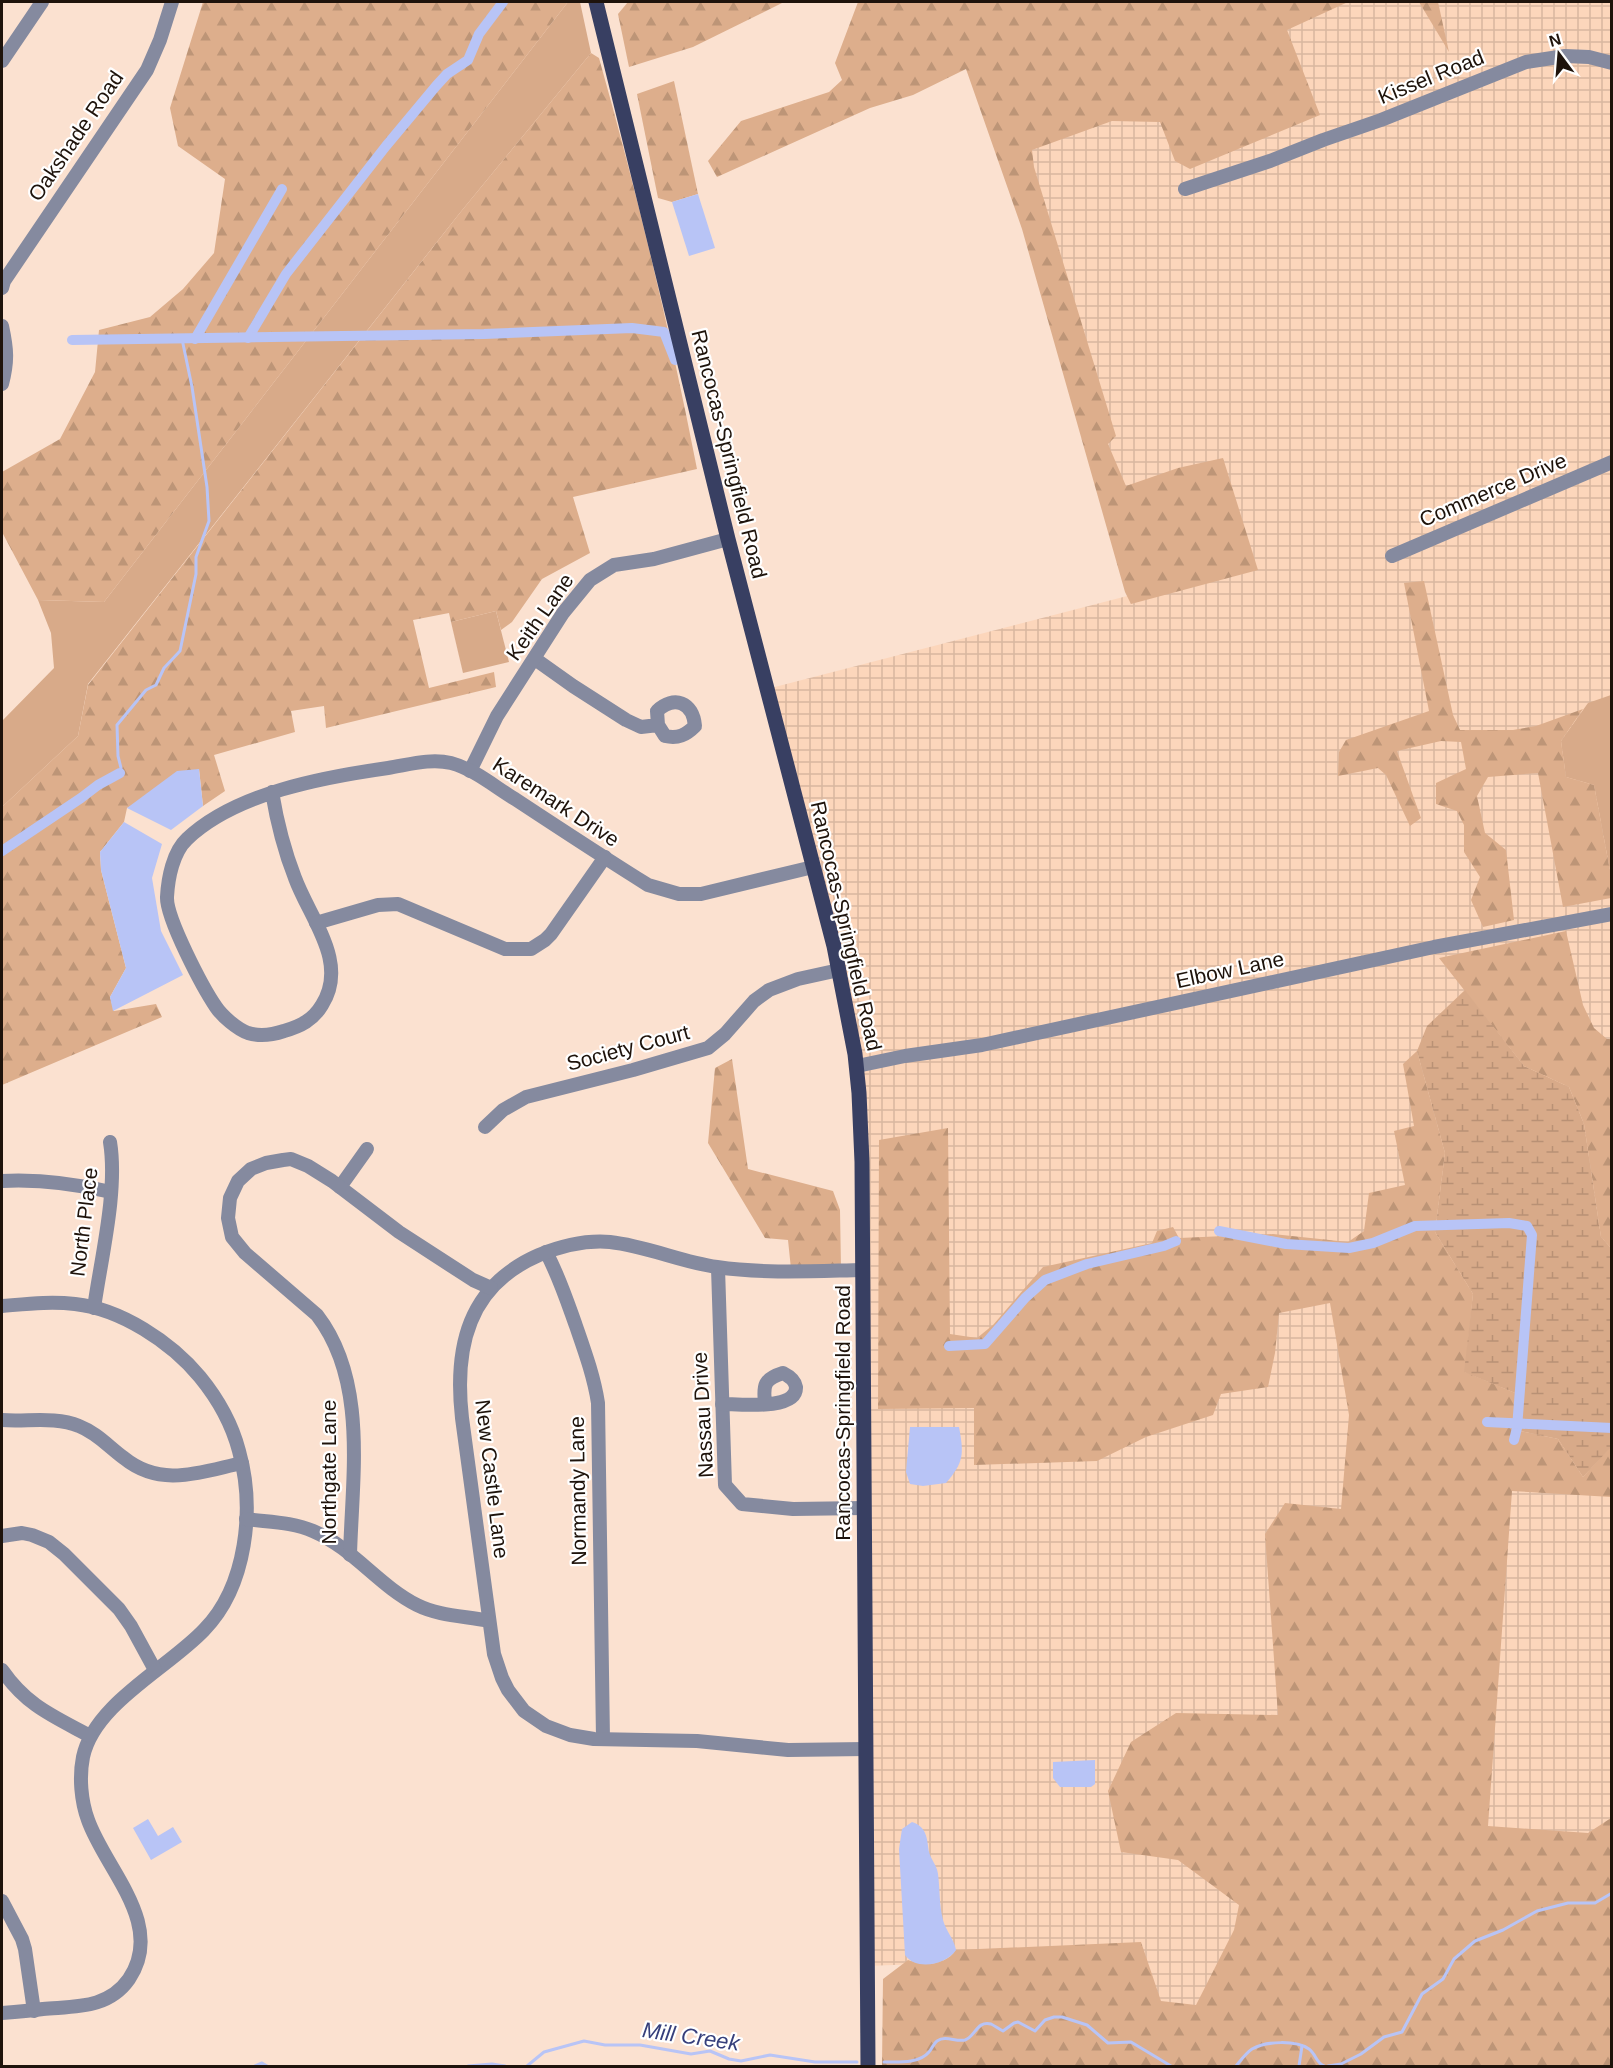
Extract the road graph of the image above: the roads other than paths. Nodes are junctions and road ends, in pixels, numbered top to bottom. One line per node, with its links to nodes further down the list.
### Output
1 (42, 2): 4 (street)
2 (172, 2): 7 (street, Oakshade Road)
3 (596, 2): 11 (main road, Rancocas-Springfield Road)
4 (2, 61)
5 (1611, 63): 6 (street, Kissel Road)
6 (1185, 189)
7 (2, 288)
8 (2, 326): 9 (street)
9 (2, 384)
10 (1611, 462): 12 (street, Commerce Drive)
11 (728, 539): 13 (street, Keith Lane); 18 (main road, Rancocas-Springfield Road)
12 (1392, 556)
13 (536, 659): 14 (street); 15 (street, Keith Lane)
14 (658, 725)
15 (470, 771): 16 (street, Karemark Drive); 17 (street, Karemark Drive)
16 (272, 792): 20 (street, Karemark Drive); 20 (street, Karemark Drive)
17 (605, 857): 18 (street, Karemark Drive); 20 (street)
18 (813, 867): 21 (main road, Rancocas-Springfield Road)
19 (1611, 914): 22 (street, Elbow Lane)
20 (316, 923)
21 (839, 970): 22 (main road, Rancocas-Springfield Road); 23 (street, Society Court)
22 (857, 1066): 31 (main road, Rancocas-Springfield Road)
23 (485, 1127)
24 (110, 1142): 28 (street, North Place)
25 (368, 1149): 27 (street)
26 (2, 1180): 28 (street)
27 (340, 1187): 32 (street, Northgate Lane); 42 (street, Northgate Lane)
28 (111, 1192): 34 (street, North Place)
29 (546, 1252): 30 (street, New Castle Lane); 32 (street, New Castle Lane); 47 (street, Normandy Lane)
30 (718, 1268): 31 (street, New Castle Lane); 36 (street, Nassau Drive)
31 (863, 1270): 39 (main road, Rancocas-Springfield Road)
32 (491, 1288): 43 (street, New Castle Lane)
33 (2, 1306): 34 (street)
34 (94, 1308): 38 (street)
35 (765, 1403): 36 (street)
36 (722, 1404): 39 (street, Nassau Drive)
37 (2, 1420): 38 (street)
38 (242, 1463): 40 (street)
39 (864, 1508): 48 (main road, Rancocas-Springfield Road)
40 (246, 1519): 42 (street); 45 (street)
41 (2, 1536): 45 (street)
42 (350, 1555): 43 (street, Northgate Lane)
43 (489, 1621): 47 (street, New Castle Lane)
44 (2, 1670): 46 (street)
45 (155, 1670): 46 (street)
46 (90, 1736): 50 (street)
47 (603, 1739): 48 (street, New Castle Lane)
48 (866, 1749): 52 (main road, Rancocas-Springfield Road)
49 (2, 1901): 50 (street)
50 (34, 2011): 51 (street)
51 (2, 2013)
52 (868, 2067)

